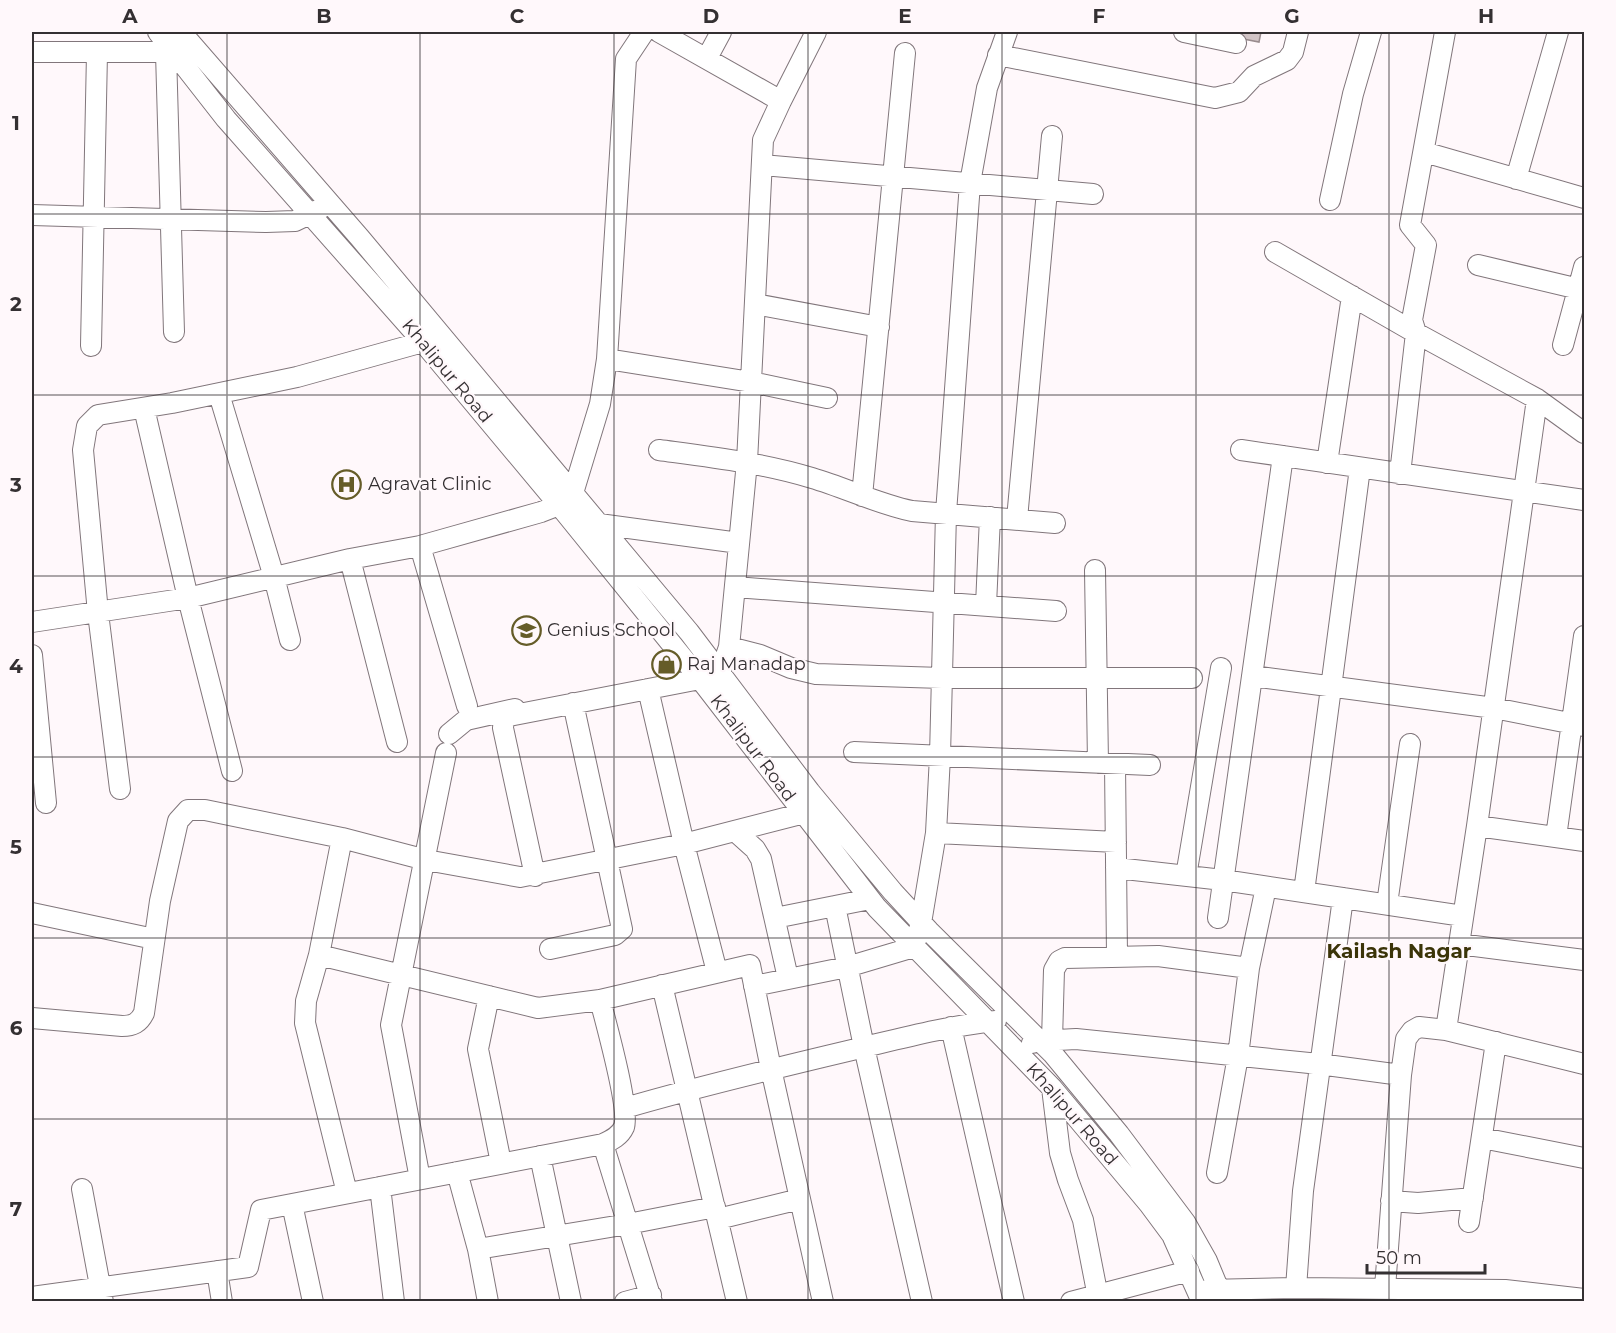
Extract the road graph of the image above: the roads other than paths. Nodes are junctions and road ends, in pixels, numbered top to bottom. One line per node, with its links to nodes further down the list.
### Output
1 (158, 32): 17 (street, Khalipur Road)
2 (181, 32): 14 (street, Khalipur Road)
3 (644, 32): 49 (street)
4 (659, 32): 20 (street)
5 (721, 32): 20 (street)
6 (816, 32): 21 (street)
7 (1007, 32): 19 (street)
8 (1184, 32): 13 (street)
9 (1298, 32): 19 (street)
10 (1371, 32): 31 (street)
11 (1445, 32): 23 (street)
12 (1558, 32): 26 (street)
13 (1236, 43)
14 (196, 50): 17 (street); 32 (street, Khalipur Road)
15 (32, 52): 16 (street)
16 (97, 53): 17 (street); 35 (street)
17 (171, 53): 33 (street, Khalipur Road); 36 (street)
18 (905, 53): 25 (street)
19 (998, 55): 27 (street)
20 (707, 58): 21 (street)
21 (781, 101): 24 (street)
22 (1052, 136): 28 (street)
23 (1424, 152): 26 (street); 45 (street)
24 (762, 165): 25 (street); 42 (street)
25 (894, 177): 27 (street); 43 (street)
26 (1516, 179): 30 (street)
27 (970, 183): 28 (street); 67 (street)
28 (1046, 190): 29 (street); 69 (street)
29 (1093, 194)
30 (1584, 198)
31 (1329, 200)
32 (330, 204): 33 (street); 65 (street, Khalipur Road)
33 (311, 214): 36 (street); 46 (street, Khalipur Road)
34 (32, 216): 35 (street)
35 (93, 217): 36 (street); 48 (street)
36 (171, 219): 44 (street)
37 (1275, 252): 41 (street)
38 (1478, 265): 40 (street)
39 (1584, 267): 40 (street)
40 (1578, 289): 47 (street)
41 (1352, 296): 45 (street); 60 (street)
42 (755, 304): 43 (street); 50 (street)
43 (879, 327): 64 (street)
44 (174, 332)
45 (1416, 333): 53 (street); 62 (street)
46 (423, 342): 51 (street); 65 (street, Khalipur Road)
47 (1563, 345)
48 (91, 346)
49 (607, 359): 50 (street); 65 (street)
50 (751, 382): 52 (street); 59 (street)
51 (219, 394): 54 (street); 76 (street)
52 (827, 398)
53 (1537, 399): 55 (street); 63 (street)
54 (144, 408): 78 (street); 82 (street)
55 (1584, 433)
56 (659, 450): 59 (street)
57 (1241, 450): 58 (street)
58 (1282, 456): 60 (street); 91 (street)
59 (747, 462): 64 (street); 72 (street)
60 (1327, 463): 61 (street)
61 (1360, 468): 62 (street); 95 (street)
62 (1400, 474): 63 (street)
63 (1524, 492): 66 (street); 100 (street)
64 (862, 496): 67 (street)
65 (566, 499): 71 (street, Khalipur Road); 73 (street); 90 (street, Khalipur Road)
66 (1584, 500)
67 (946, 513): 68 (street); 79 (street)
68 (990, 517): 69 (street); 80 (street)
69 (1017, 519): 70 (street)
70 (1055, 523)
71 (598, 524): 72 (street); 89 (street, Khalipur Road)
72 (739, 543): 77 (street)
73 (420, 546): 74 (street); 99 (street)
74 (350, 559): 76 (street); 102 (street)
75 (1095, 570): 93 (street)
76 (274, 577): 78 (street); 85 (street)
77 (735, 586): 79 (street); 86 (street)
78 (188, 598): 82 (street); 108 (street)
79 (944, 602): 80 (street); 92 (street)
80 (986, 605): 81 (street)
81 (1056, 610)
82 (99, 613): 83 (street); 109 (street)
83 (32, 622)
84 (1584, 636): 101 (street)
85 (290, 640)
86 (729, 647): 89 (street); 92 (street)
87 (32, 655): 110 (street)
88 (1221, 668): 125 (street)
89 (721, 672): 97 (street); 111 (street, Khalipur Road)
90 (696, 674): 96 (street); 97 (street, Khalipur Road); 121 (street)
91 (1252, 676): 95 (street); 126 (street)
92 (942, 678): 93 (street); 105 (street)
93 (1096, 678): 94 (street); 106 (street)
94 (1192, 678)
95 (1332, 687): 100 (street); 128 (street)
96 (648, 689): 98 (street); 120 (street)
97 (712, 695): 112 (street, Khalipur Road)
98 (573, 703): 122 (street); 124 (street)
99 (467, 706)
100 (1494, 708): 101 (street); 113 (street)
101 (1578, 725): 116 (street)
102 (396, 742)
103 (1410, 744): 131 (street)
104 (854, 752): 105 (street)
105 (940, 756): 106 (street); 115 (street)
106 (1106, 763): 107 (street); 119 (street)
107 (1150, 765)
108 (232, 771)
109 (120, 789)
110 (46, 803)
111 (823, 807): 112 (street); 137 (street, Khalipur Road)
112 (802, 814): 114 (street); 130 (street, Khalipur Road)
113 (1477, 826): 116 (street); 134 (street)
114 (735, 831): 120 (street); 135 (street)
115 (936, 834): 119 (street); 137 (street)
116 (1556, 837): 118 (street)
117 (342, 838): 121 (street); 138 (street); 142 (street)
118 (1584, 841)
119 (1116, 842): 123 (street)
120 (684, 844): 122 (street); 147 (street)
121 (426, 860): 124 (street); 148 (street)
122 (607, 860): 124 (street); 141 (street)
123 (1116, 868): 125 (street); 143 (street)
124 (535, 876)
125 (1186, 876): 126 (street)
126 (1223, 880): 127 (street); 136 (street)
127 (1266, 886): 128 (street); 146 (street)
128 (1304, 892): 129 (street)
129 (1343, 898): 131 (street); 164 (street)
130 (870, 899): 132 (street); 140 (street, Khalipur Road)
131 (1387, 904): 134 (street)
132 (835, 906): 135 (street); 145 (street)
133 (32, 913): 138 (street)
134 (1463, 916): 139 (street)
135 (775, 918): 149 (street)
136 (1218, 918)
137 (921, 923): 140 (street); 155 (street, Khalipur Road)
138 (154, 939): 154 (street)
139 (1459, 944): 144 (street); 158 (street)
140 (914, 948): 145 (street); 156 (street, Khalipur Road)
141 (550, 949)
142 (319, 955): 148 (street); 181 (street)
143 (1117, 956): 146 (street); 159 (street)
144 (1584, 960)
145 (847, 967): 149 (street); 161 (street)
146 (1248, 968): 163 (street)
147 (717, 972): 150 (street); 151 (street)
148 (402, 975): 152 (street); 178 (street)
149 (788, 978): 151 (street)
150 (662, 985): 153 (street); 169 (street)
151 (754, 987): 166 (street)
152 (489, 996): 153 (street); 175 (street)
153 (600, 1000): 170 (street)
154 (32, 1018)
155 (1018, 1018): 156 (street); 159 (street, Khalipur Road)
156 (987, 1022): 157 (street); 162 (street, Khalipur Road)
157 (951, 1027): 161 (street); 214 (street)
158 (1446, 1030): 160 (street); 167 (street)
159 (1046, 1041): 162 (street); 163 (street); 196 (street, Khalipur Road)
160 (1496, 1042): 165 (street); 171 (street)
161 (864, 1047): 166 (street); 213 (street)
162 (1013, 1049): 168 (street, Khalipur Road)
163 (1238, 1056): 164 (street); 177 (street)
164 (1319, 1064): 167 (street); 193 (street)
165 (1584, 1065)
166 (771, 1069): 169 (street); 183 (street)
167 (1401, 1075): 184 (street)
168 (1052, 1088): 192 (street, Khalipur Road); 203 (street)
169 (688, 1089): 170 (street); 186 (street)
170 (625, 1108): 172 (street)
171 (1482, 1138): 174 (street); 182 (street)
172 (603, 1144): 173 (street); 188 (street)
173 (540, 1156): 175 (street); 189 (street)
174 (1584, 1158)
175 (501, 1163): 176 (street)
176 (457, 1172): 178 (street); 190 (street)
177 (1217, 1173)
178 (420, 1179): 179 (street)
179 (380, 1187): 181 (street); 207 (street)
180 (82, 1189): 195 (street)
181 (347, 1193): 185 (street)
182 (1473, 1198): 184 (street); 187 (street)
183 (800, 1199): 186 (street); 212 (street)
184 (1391, 1201): 194 (street)
185 (292, 1204): 191 (street); 206 (street)
186 (716, 1213): 188 (street); 211 (street)
187 (1469, 1222)
188 (628, 1224): 189 (street); 202 (street)
189 (557, 1236): 190 (street); 209 (street)
190 (478, 1249): 208 (street)
191 (217, 1271): 195 (street); 205 (street)
192 (1190, 1271): 199 (street, Khalipur Road); 203 (street)
193 (1296, 1288): 196 (street); 197 (street)
194 (1384, 1288): 197 (street); 198 (street)
195 (102, 1294): 201 (street)
196 (1221, 1295): 199 (street)
197 (1343, 1295)
198 (1424, 1295): 200 (street)
199 (1200, 1296)
200 (1505, 1296): 204 (street)
201 (32, 1297)
202 (651, 1298): 210 (street)
203 (1098, 1299): 215 (street)
204 (1584, 1299)
205 (222, 1302)
206 (313, 1302)
207 (393, 1302)
208 (488, 1302)
209 (571, 1302)
210 (625, 1302)
211 (737, 1302)
212 (823, 1302)
213 (922, 1302)
214 (1014, 1302)
215 (1071, 1302)

